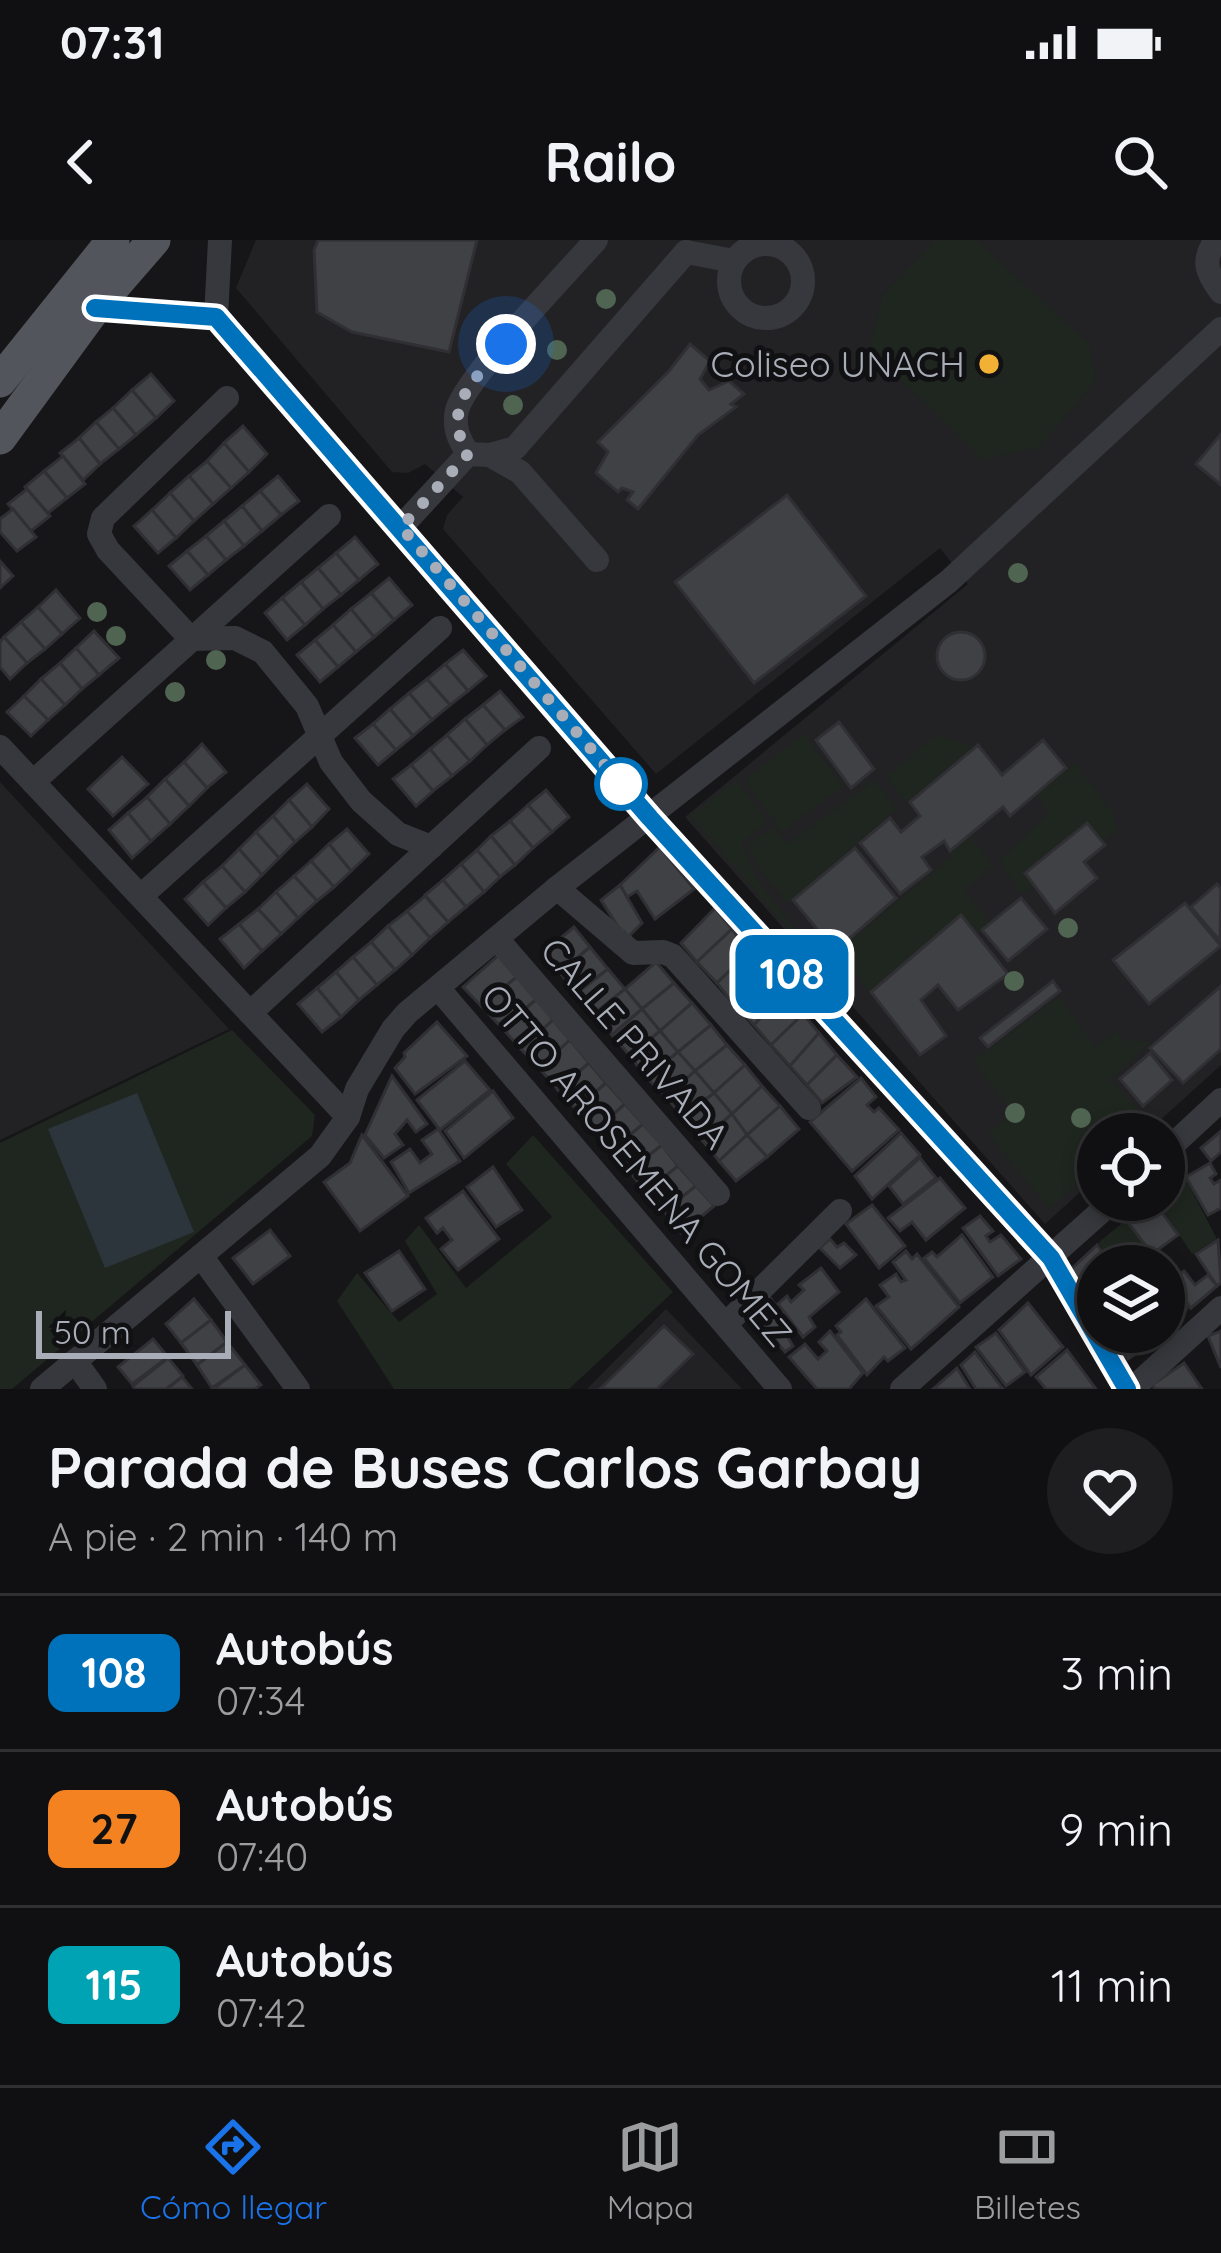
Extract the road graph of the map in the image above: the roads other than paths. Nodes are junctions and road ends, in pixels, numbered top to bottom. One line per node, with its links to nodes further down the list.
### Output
1 (113, 240): 12 (main road)
2 (154, 240): 9 (main road)
3 (220, 240): 10 (street)
4 (596, 240): 15 (street)
5 (1216, 240): 8 (street)
6 (685, 246): 7 (street); 15 (street)
7 (734, 261)
8 (1221, 292)
9 (95, 308): 10 (street); 14 (main road)
10 (216, 317): 17 (street)
11 (1221, 328): 25 (street)
12 (0, 381)
13 (227, 398): 20 (street)
14 (0, 438)
15 (479, 454): 17 (street); 18 (street)
16 (329, 515): 20 (street)
17 (401, 527): 25 (street)
18 (596, 560)
19 (440, 628): 21 (street)
20 (191, 639): 21 (street); 24 (street)
21 (321, 738): 26 (street); 28 (street)
22 (0, 747): 24 (street)
23 (539, 748): 26 (street)
24 (33, 782): 28 (street)
25 (650, 818): 27 (street); 40 (street)
26 (431, 847): 31 (street)
27 (557, 888): 29 (street); 33 (street)
28 (141, 896): 31 (street)
29 (497, 939): 30 (street); 36 (street, CALLE PRIVADA)
30 (438, 988): 34 (street); 42 (street, OTTO AROSEMENA GOMEZ)
31 (250, 1013): 34 (street)
32 (1221, 1100): 35 (street)
33 (809, 1108)
34 (348, 1117): 39 (street)
35 (1185, 1133)
36 (718, 1195)
37 (840, 1211): 42 (street)
38 (1091, 1221): 40 (street)
39 (201, 1256): 43 (street); 46 (street)
40 (1051, 1258): 48 (street); 49 (street)
41 (1221, 1308): 49 (street)
42 (726, 1324): 47 (street, OTTO AROSEMENA GOMEZ)
43 (75, 1361): 44 (street); 45 (street)
44 (42, 1389)
45 (95, 1389)
46 (298, 1389)
47 (780, 1389)
48 (902, 1389)
49 (1130, 1389)

